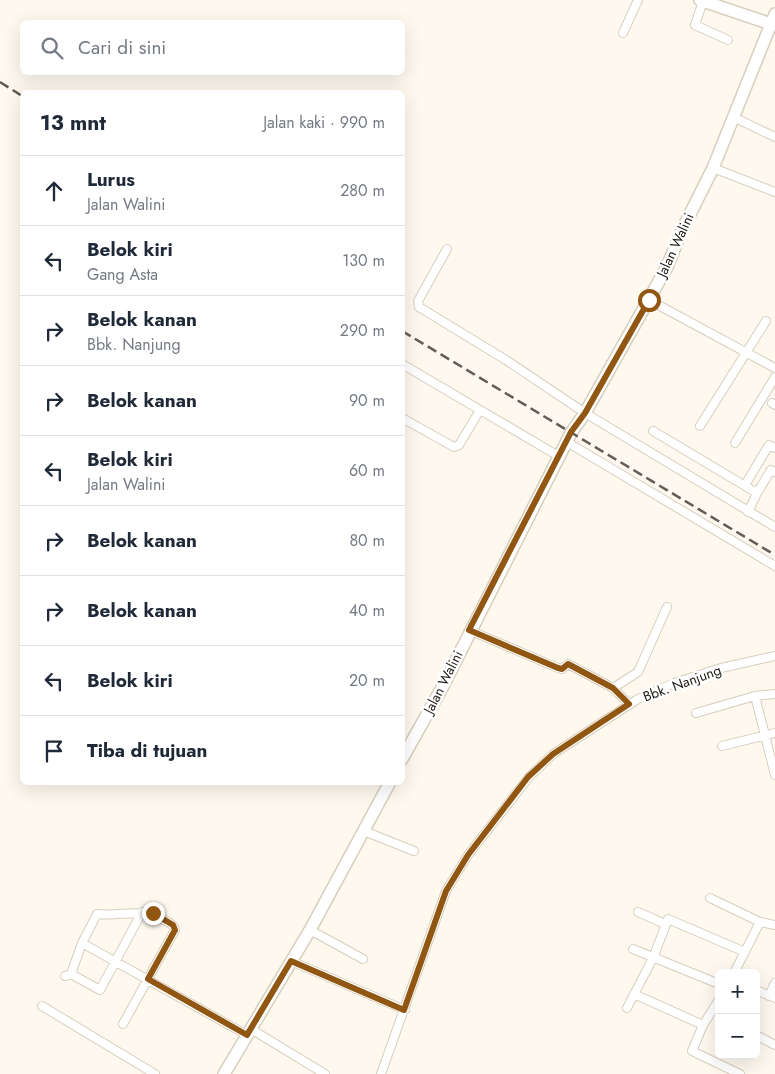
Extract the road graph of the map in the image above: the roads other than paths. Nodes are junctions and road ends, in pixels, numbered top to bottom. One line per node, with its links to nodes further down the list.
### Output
1 (638, 0): 4 (street)
2 (702, 1): 3 (street); 5 (street)
3 (774, 21): 6 (street, Jalan Walini)
4 (623, 33)
5 (728, 40)
6 (733, 117): 7 (street); 8 (street, Jalan Walini)
7 (775, 137)
8 (713, 168): 9 (street); 11 (street, Jalan Walini)
9 (775, 192)
10 (447, 249): 18 (street)
11 (649, 300): 13 (street); 18 (street, Jalan Walini)
12 (766, 321): 13 (street)
13 (746, 351): 15 (street); 20 (street)
14 (405, 366): 17 (street)
15 (775, 368)
16 (775, 377): 23 (street)
17 (480, 410): 19 (street); 25 (street)
18 (585, 413): 22 (street, Jalan Walini); 30 (street)
19 (405, 420)
20 (700, 426)
21 (653, 432): 28 (street)
22 (567, 442): 25 (street, Jalan Walini); 32 (street)
23 (735, 443)
24 (775, 448): 26 (street)
25 (560, 457): 34 (street, Jalan Walini)
26 (758, 462): 27 (street); 28 (street)
27 (773, 471): 29 (street)
28 (745, 485): 29 (street)
29 (757, 492): 30 (street)
30 (748, 512): 31 (street)
31 (775, 527)
32 (775, 566)
33 (667, 607): 36 (street)
34 (469, 630): 36 (street); 44 (street, Jalan Walini)
35 (775, 656): 39 (street, Bbk. Nanjung)
36 (613, 688): 39 (street)
37 (775, 694): 38 (street)
38 (755, 696): 40 (street); 42 (street)
39 (629, 704): 73 (street, Bbk. Nanjung)
40 (696, 713)
41 (775, 733): 42 (street)
42 (764, 735): 43 (street); 45 (street)
43 (722, 746)
44 (405, 754)
45 (775, 775)
46 (388, 785): 47 (street)
47 (364, 831): 48 (street); 55 (street)
48 (414, 851)
49 (710, 898): 52 (street)
50 (142, 912): 56 (street); 61 (street); 64 (street)
51 (638, 912): 53 (street)
52 (760, 922): 54 (street); 58 (street)
53 (665, 924): 58 (street); 59 (street)
54 (775, 925)
55 (310, 930): 60 (street); 62 (street)
56 (82, 942): 61 (street); 61 (street)
57 (633, 949): 59 (street)
58 (745, 952): 63 (street)
59 (653, 958): 65 (street); 68 (street)
60 (363, 959)
61 (116, 961): 64 (street)
62 (291, 961): 73 (street); 78 (street)
63 (736, 969)
64 (148, 979): 76 (street); 78 (street)
65 (715, 982)
66 (775, 983): 69 (street)
67 (760, 992): 69 (street)
68 (634, 994): 72 (street); 77 (street)
69 (772, 997)
70 (42, 1006): 81 (street)
71 (715, 1006): 74 (street)
72 (627, 1008)
73 (404, 1010): 84 (street, Bbk. Nanjung)
74 (711, 1013): 75 (street); 77 (street)
75 (715, 1015)
76 (123, 1024)
77 (703, 1026): 85 (street)
78 (249, 1032): 82 (street); 83 (street)
79 (760, 1037): 80 (street)
80 (775, 1045)
81 (155, 1074)
82 (224, 1074)
83 (325, 1074)
84 (381, 1074)
85 (740, 1074)

